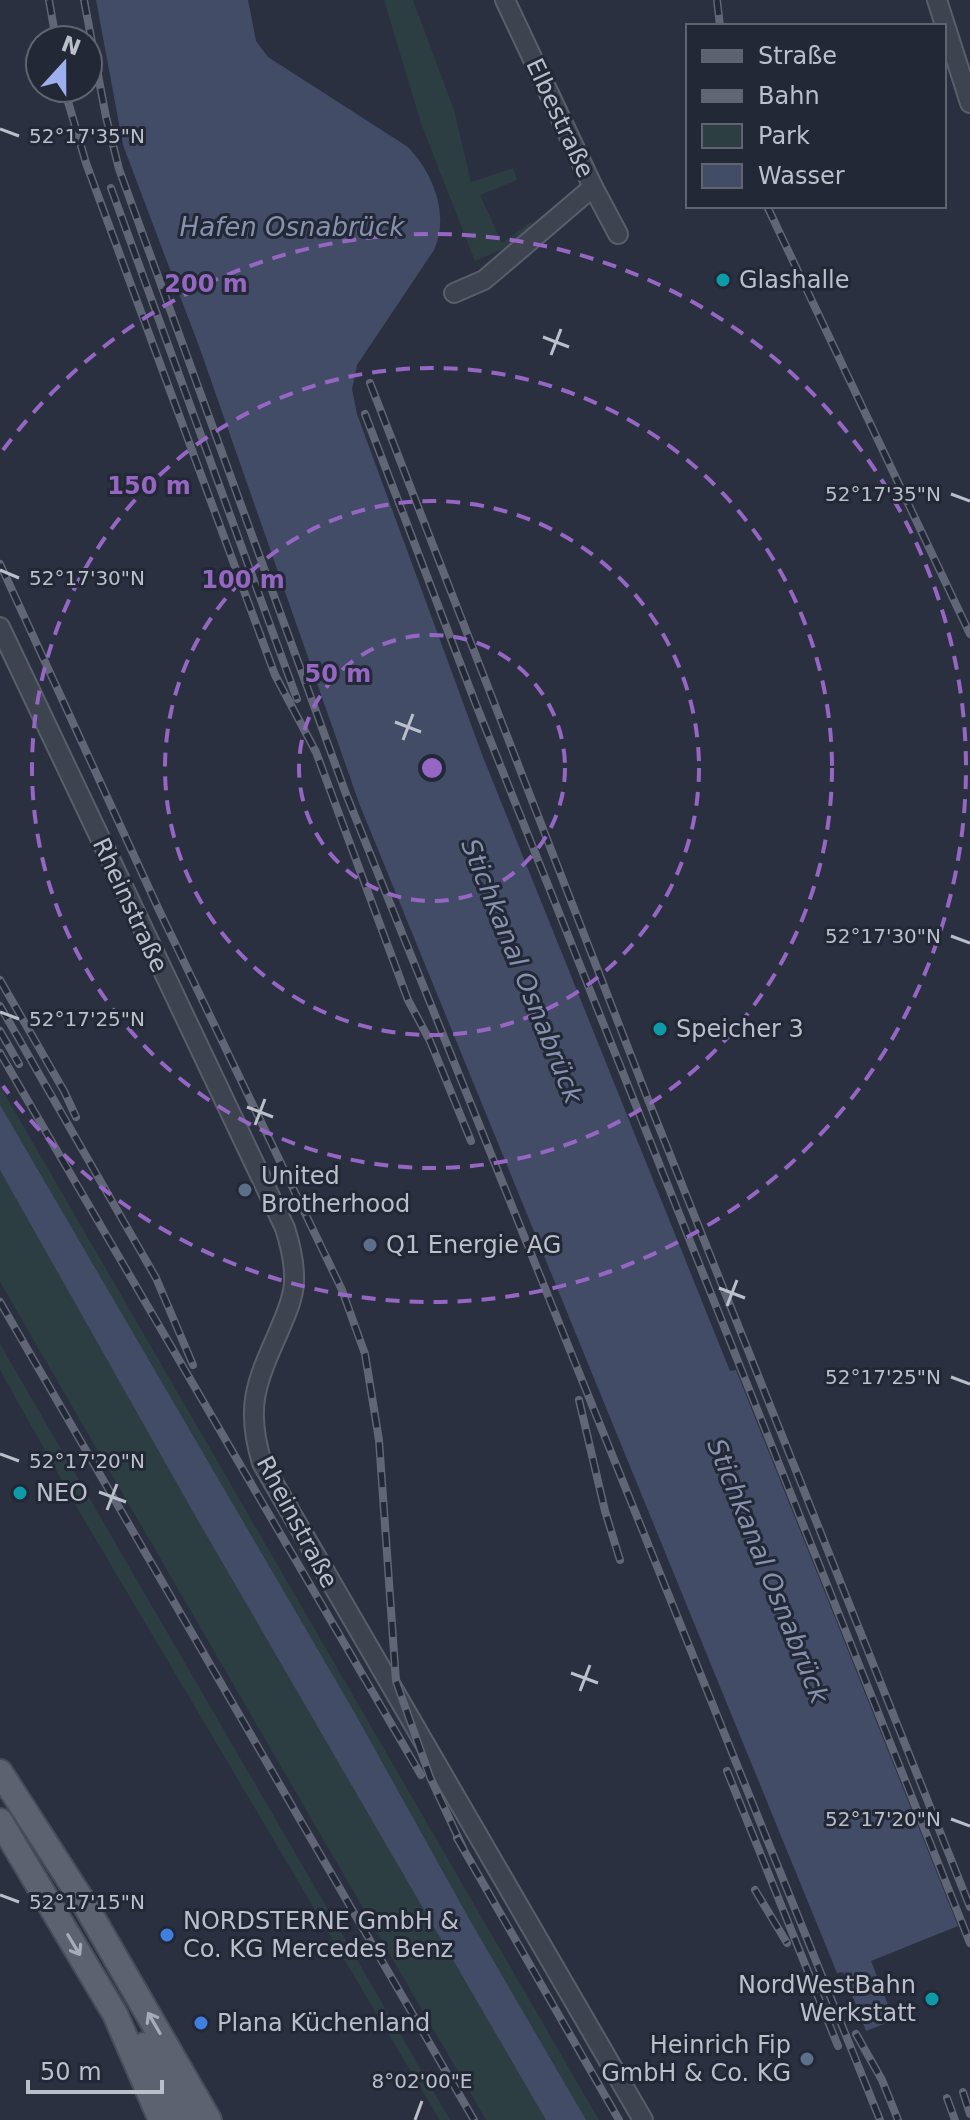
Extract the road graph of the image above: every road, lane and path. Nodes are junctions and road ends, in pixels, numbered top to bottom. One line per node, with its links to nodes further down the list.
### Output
1 (505, 0): 6 (street, Elbestraße)
2 (937, 0): 3 (street)
3 (945, 24)
4 (946, 28): 5 (street)
5 (970, 103)
6 (593, 187): 7 (street, Elbestraße); 8 (street)
7 (618, 234)
8 (454, 293)
9 (0, 627): 15 (street, Rheinstraße)
10 (0, 1772): 13 (main road, one-way to 10)
11 (0, 1821): 12 (main road, one-way to 12)
12 (115, 2014): 13 (main road); 14 (main road)
13 (204, 2119)
14 (161, 2120)
15 (643, 2120)

